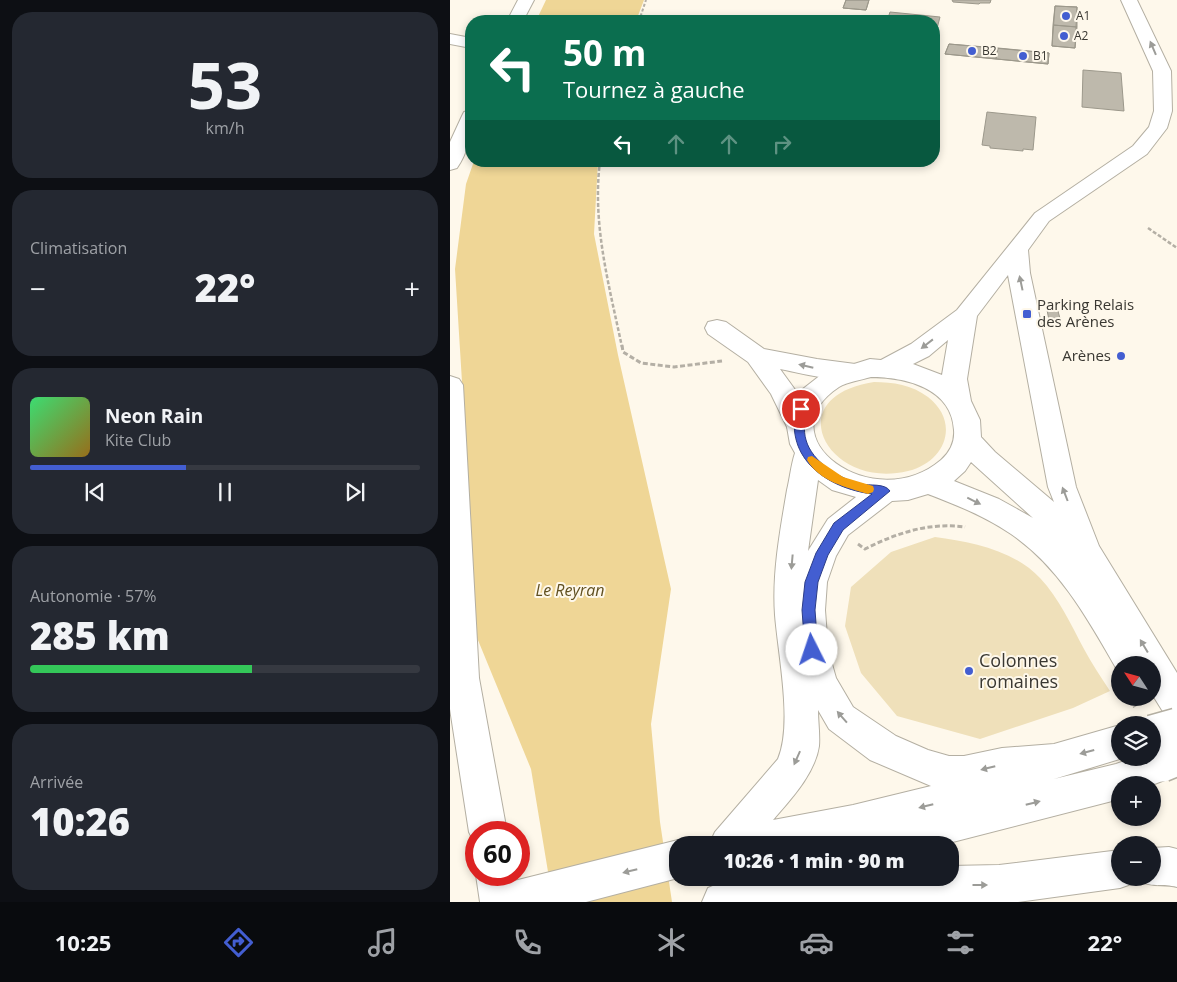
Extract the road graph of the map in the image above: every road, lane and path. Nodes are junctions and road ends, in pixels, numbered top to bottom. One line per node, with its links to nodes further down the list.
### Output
1 (526, 0): 5 (main road)
2 (646, 0): 6 (path)
3 (1116, 0): 9 (main road)
4 (1130, 0): 9 (main road, one-way to 4)
5 (518, 15)
6 (640, 15)
7 (450, 40): 8 (main road)
8 (465, 42)
9 (1164, 95): 15 (main road)
10 (465, 130): 11 (main road)
11 (450, 164)
12 (599, 167): 18 (path)
13 (1148, 228): 14 (path)
14 (1177, 248)
15 (1017, 250): 16 (main road); 30 (main road, one-way to 15)
16 (965, 315): 19 (main road, one-way to 19); 22 (main road)
17 (717, 328): 18 (main road)
18 (757, 356): 20 (main road, one-way to 18); 23 (main road)
19 (886, 368): 20 (main road); 22 (main road)
20 (854, 370): 23 (main road)
21 (450, 385): 38 (main road)
22 (958, 402): 24 (main road)
23 (798, 424): 25 (main road)
24 (968, 440): 26 (main road); 30 (main road)
25 (808, 455): 27 (main road); 39 (main road, one-way to 39)
26 (929, 483): 27 (main road); 31 (main road, one-way to 31)
27 (884, 491): 37 (main road, one-way to 27)
28 (967, 528): 29 (path)
29 (865, 549)
30 (1089, 555): 32 (main road, one-way to 30)
31 (1126, 656)
32 (1177, 704)
33 (1154, 706): 36 (main road)
34 (1177, 726): 36 (main road, bridge)
35 (1111, 745): 37 (main road, one-way to 37)
36 (1167, 749): 41 (main road, one-way to 36)
37 (1054, 761): 40 (main road, one-way to 40)
38 (486, 821)
39 (736, 836)
40 (790, 836)
41 (903, 836)
42 (669, 861): 48 (main road, one-way to 48)
43 (1161, 866): 44 (main road)
44 (1177, 868)
45 (1111, 870): 50 (main road, one-way to 45)
46 (503, 886): 48 (main road)
47 (751, 886): 49 (main road)
48 (513, 900)
49 (706, 902)
50 (722, 902)

